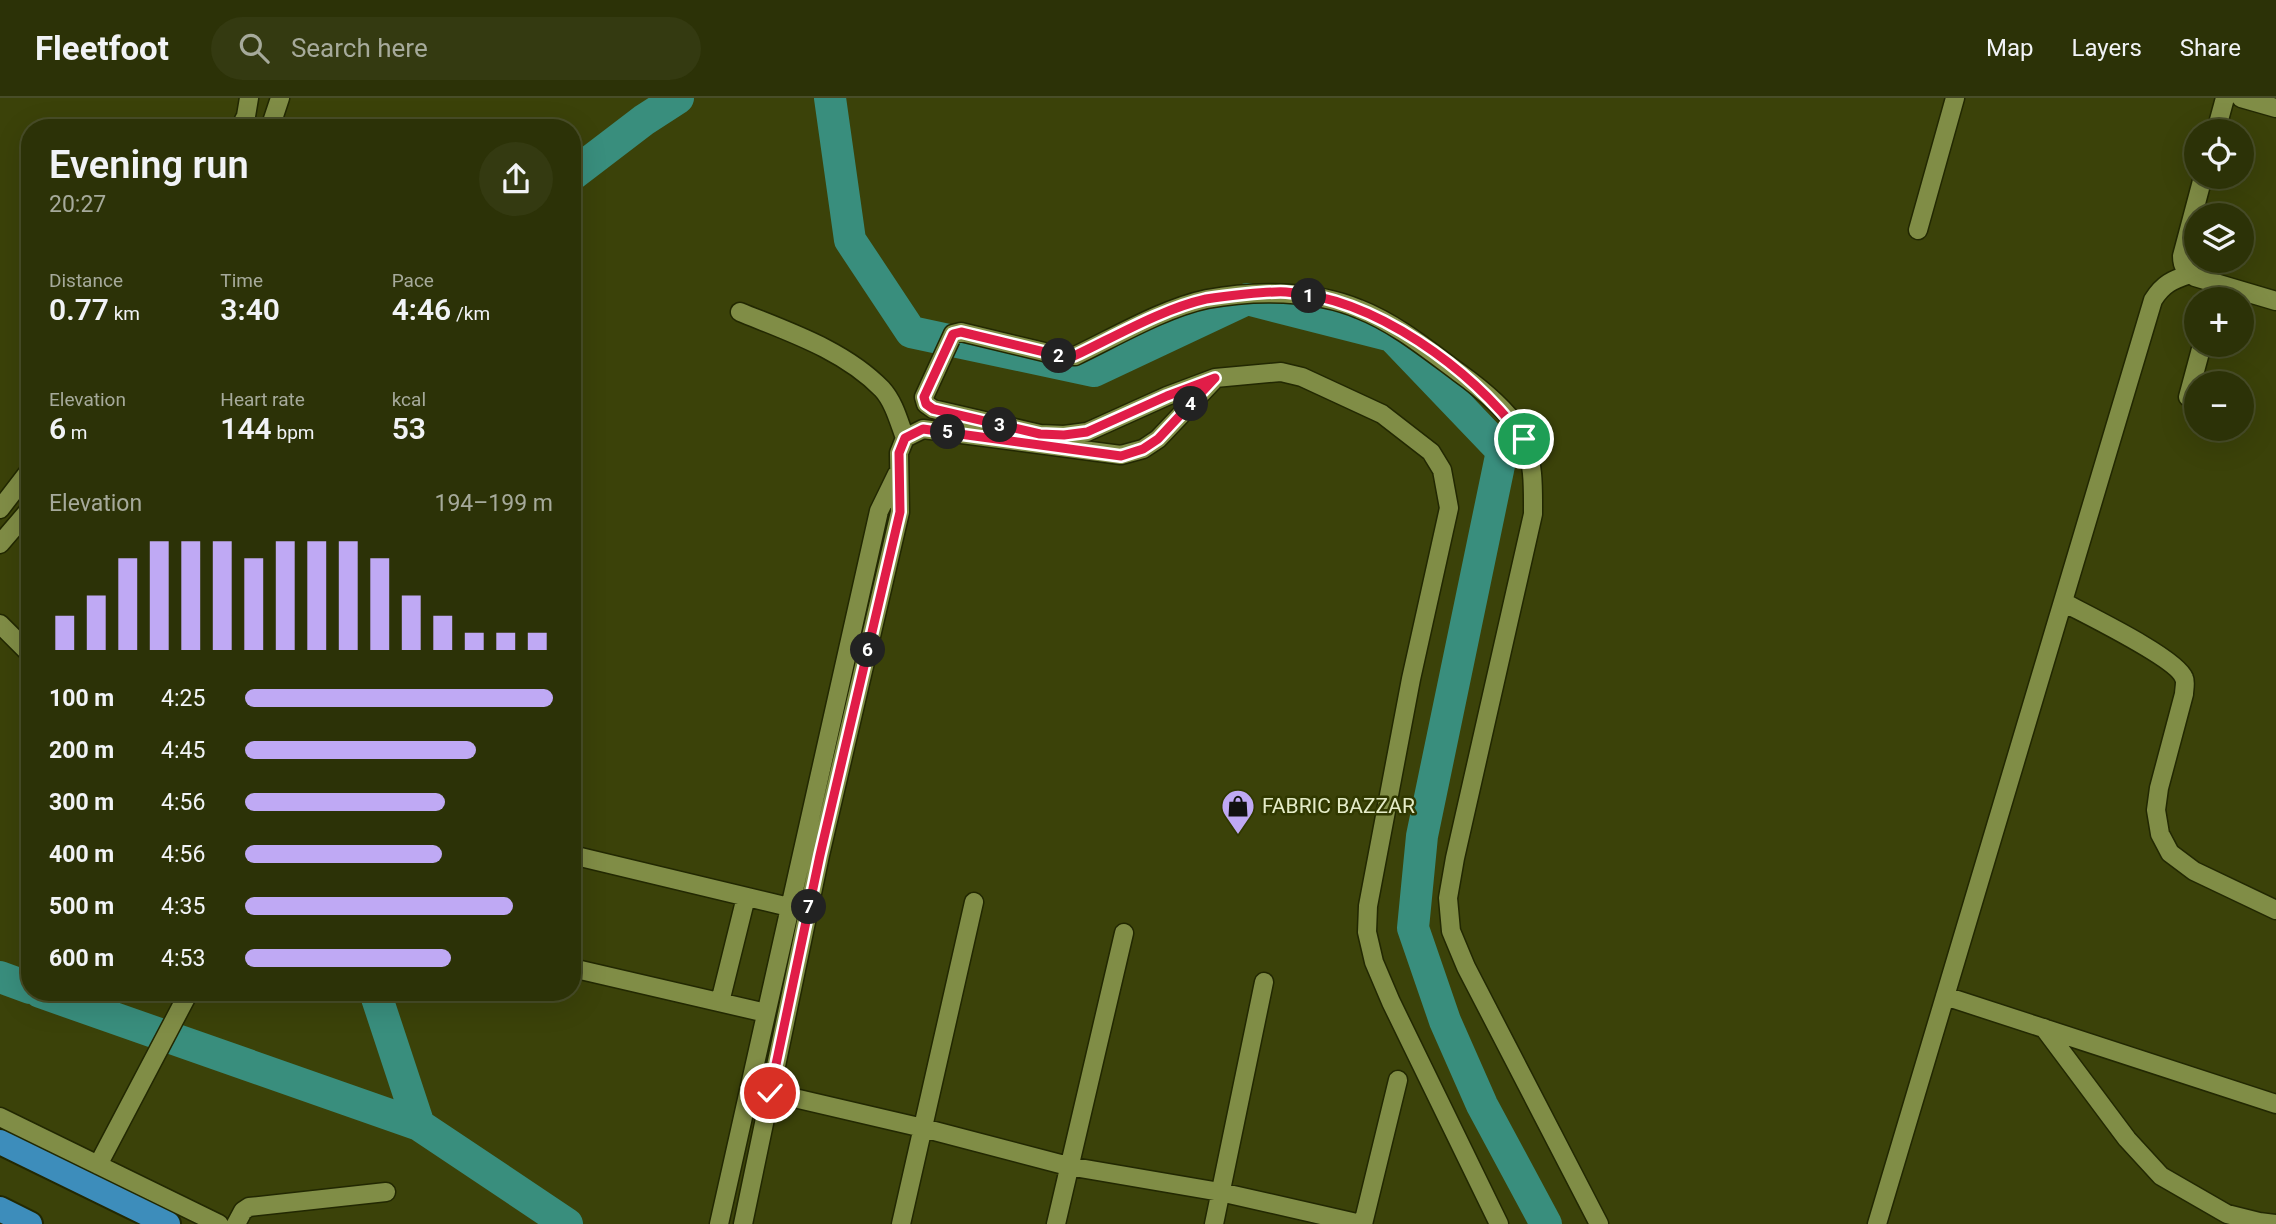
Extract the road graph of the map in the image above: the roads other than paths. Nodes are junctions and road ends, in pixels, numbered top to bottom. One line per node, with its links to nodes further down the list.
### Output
1 (249, 98): 7 (street)
2 (280, 98): 8 (street)
3 (1955, 98): 11 (street)
4 (2225, 98): 9 (street)
5 (2241, 98): 6 (street)
6 (2276, 108)
7 (244, 119)
8 (273, 119)
9 (2219, 119)
10 (2200, 189): 12 (street)
11 (1918, 230)
12 (2190, 274): 13 (street); 24 (street)
13 (2210, 287)
14 (2254, 298): 15 (street)
15 (2276, 301)
16 (740, 312): 18 (street)
17 (1215, 378): 18 (street); 62 (street); 63 (street)
18 (905, 438): 19 (street)
19 (898, 471): 31 (street); 42 (street)
20 (21, 482): 21 (street)
21 (0, 509)
22 (21, 520): 23 (street)
23 (0, 544)
24 (2063, 602): 30 (street); 35 (street)
25 (0, 624): 26 (street)
26 (21, 645)
27 (581, 857): 28 (street)
28 (746, 897): 31 (street); 37 (street)
29 (974, 902): 45 (street)
30 (2272, 902)
31 (789, 907): 38 (street)
32 (1124, 933): 48 (street)
33 (581, 970): 37 (street)
34 (1264, 982): 50 (street)
35 (1945, 996): 39 (street); 64 (street)
36 (185, 1001): 47 (street)
37 (720, 1002): 38 (street)
38 (766, 1013): 41 (street)
39 (2044, 1028): 43 (street); 65 (street)
40 (1398, 1080): 61 (street)
41 (749, 1086): 42 (street); 56 (street)
42 (770, 1093): 45 (street); 57 (street)
43 (2276, 1104)
44 (0, 1117): 47 (street)
45 (923, 1128): 48 (street); 58 (street)
46 (0, 1142): 53 (highway)
47 (97, 1165): 54 (street)
48 (1068, 1166): 50 (street); 59 (street)
49 (386, 1192): 55 (street)
50 (1220, 1192): 60 (street); 61 (street)
51 (0, 1209): 52 (highway)
52 (30, 1224)
53 (168, 1224)
54 (219, 1224)
55 (236, 1224)
56 (719, 1224)
57 (743, 1224)
58 (901, 1224)
59 (1056, 1224)
60 (1214, 1224)
61 (1362, 1224)
62 (1499, 1224)
63 (1599, 1224)
64 (1877, 1224)
65 (2276, 1224)

